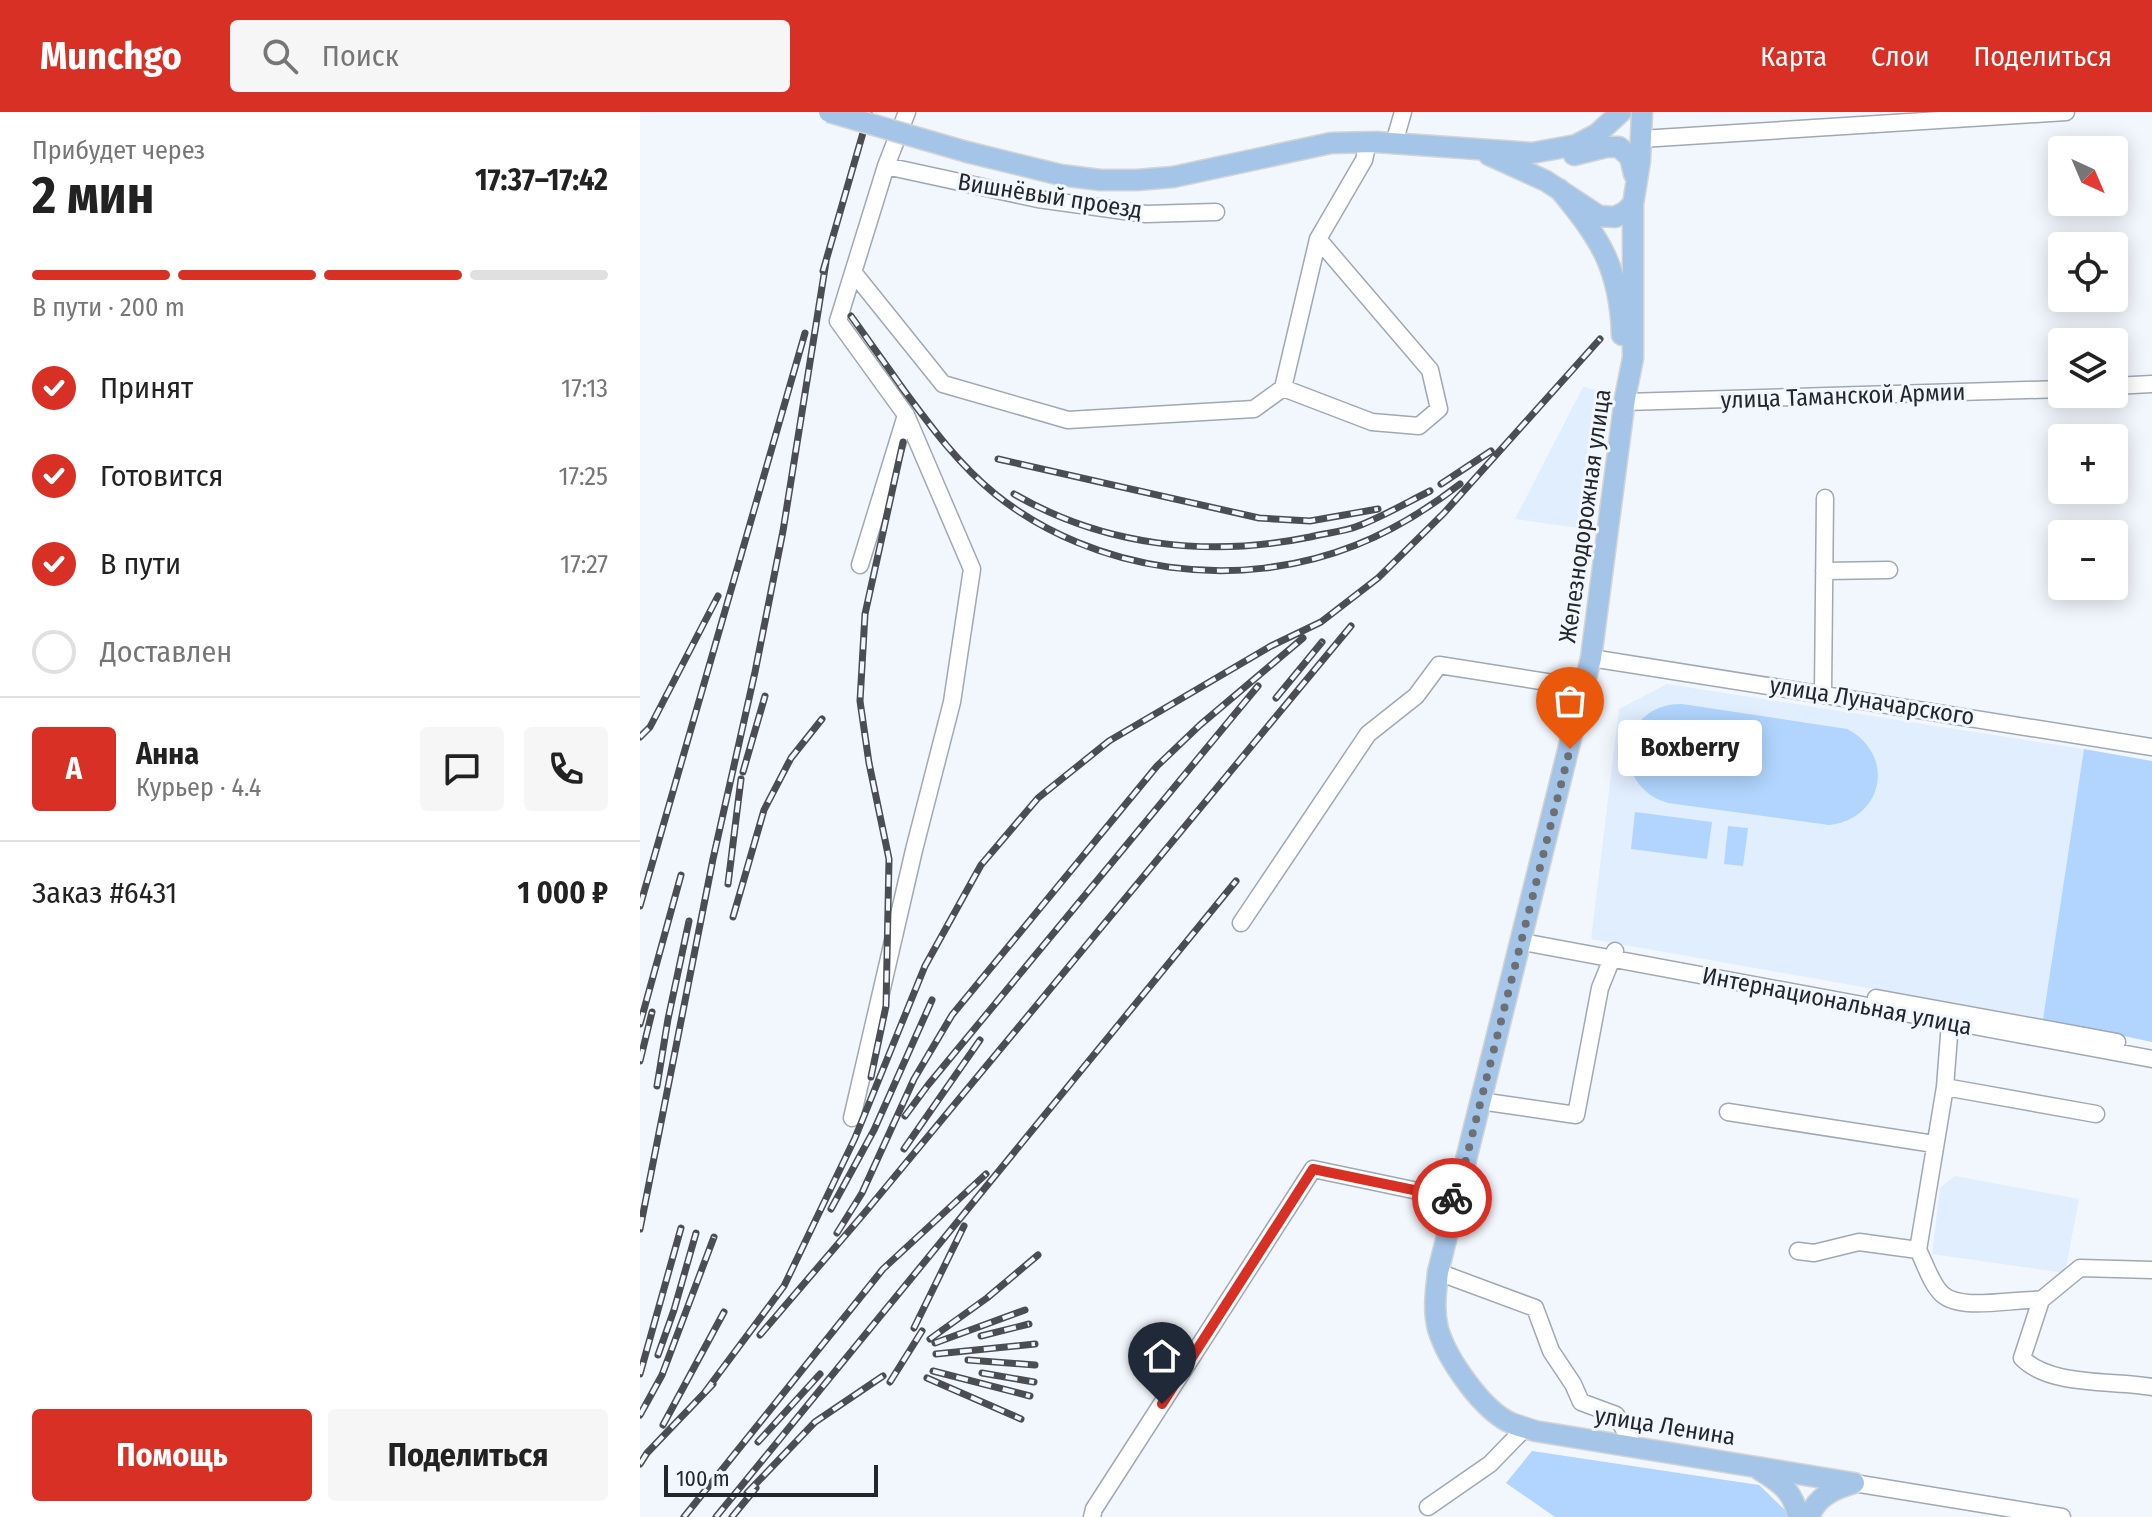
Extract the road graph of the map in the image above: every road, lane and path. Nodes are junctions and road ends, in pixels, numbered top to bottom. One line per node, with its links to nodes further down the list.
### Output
1 (829, 112): 8 (main road, bridge)
2 (907, 112): 12 (street)
3 (1403, 112): 9 (street)
4 (1621, 112): 11 (main road)
5 (1642, 112): 7 (main road, Железнодорожная улица)
6 (2066, 112): 7 (street)
7 (1641, 139): 14 (main road, Железнодорожная улица)
8 (1368, 142): 9 (main road); 16 (street)
9 (1394, 143): 10 (main road)
10 (1478, 151): 11 (main road); 13 (main road)
11 (1532, 153): 14 (main road)
12 (886, 166): 15 (street, Вишнёвый проезд); 17 (street)
13 (1559, 189): 14 (main road); 22 (main road)
14 (1634, 195): 22 (main road, Железнодорожная улица)
15 (1216, 212)
16 (1318, 239): 20 (street); 20 (street)
17 (853, 272): 20 (street); 23 (street)
18 (2152, 384): 19 (street)
19 (2128, 385)
20 (1283, 388)
21 (2048, 389): 22 (street, улица Таманской Армии)
22 (1625, 400): 28 (main road, Железнодорожная улица)
23 (906, 415): 25 (street); 42 (street)
24 (1825, 498): 27 (street)
25 (860, 565)
26 (1889, 570): 27 (street)
27 (1824, 571): 30 (street)
28 (1591, 658): 29 (main road, Железнодорожная улица); 30 (street, улица Луначарского)
29 (1585, 688): 32 (street); 33 (main road, Железнодорожная улица)
30 (1823, 693): 31 (street, улица Луначарского)
31 (2152, 747)
32 (1241, 923)
33 (1524, 937): 34 (street, Интернациональная улица); 39 (main road, Железнодорожная улица)
34 (1614, 955): 35 (street, Интернациональная улица); 36 (street, Интернациональная улица); 39 (street)
35 (1950, 1023): 37 (street, Интернациональная улица); 38 (street)
36 (2152, 1048)
37 (2152, 1059)
38 (1945, 1087): 41 (street); 43 (street)
39 (1480, 1101): 44 (main road, Железнодорожная улица)
40 (1728, 1112): 43 (street)
41 (2096, 1114)
42 (852, 1118)
43 (1934, 1144): 45 (street)
44 (1456, 1199): 48 (main road, улица Ленина); 56 (street)
45 (1918, 1250): 46 (street); 49 (street)
46 (1798, 1251)
47 (2152, 1270): 49 (street)
48 (1438, 1272): 51 (main road, улица Ленина); 52 (street)
49 (2041, 1300): 50 (street)
50 (2152, 1387)
51 (1525, 1428): 52 (main road, улица Ленина); 55 (street)
52 (1634, 1447): 53 (main road, улица Ленина)
53 (1753, 1466): 54 (main road, улица Ленина); 57 (main road)
54 (1854, 1483): 58 (main road); 59 (street, улица Ленина)
55 (1428, 1507)
56 (1092, 1517)
57 (1798, 1517)
58 (1809, 1517)
59 (2062, 1517)

